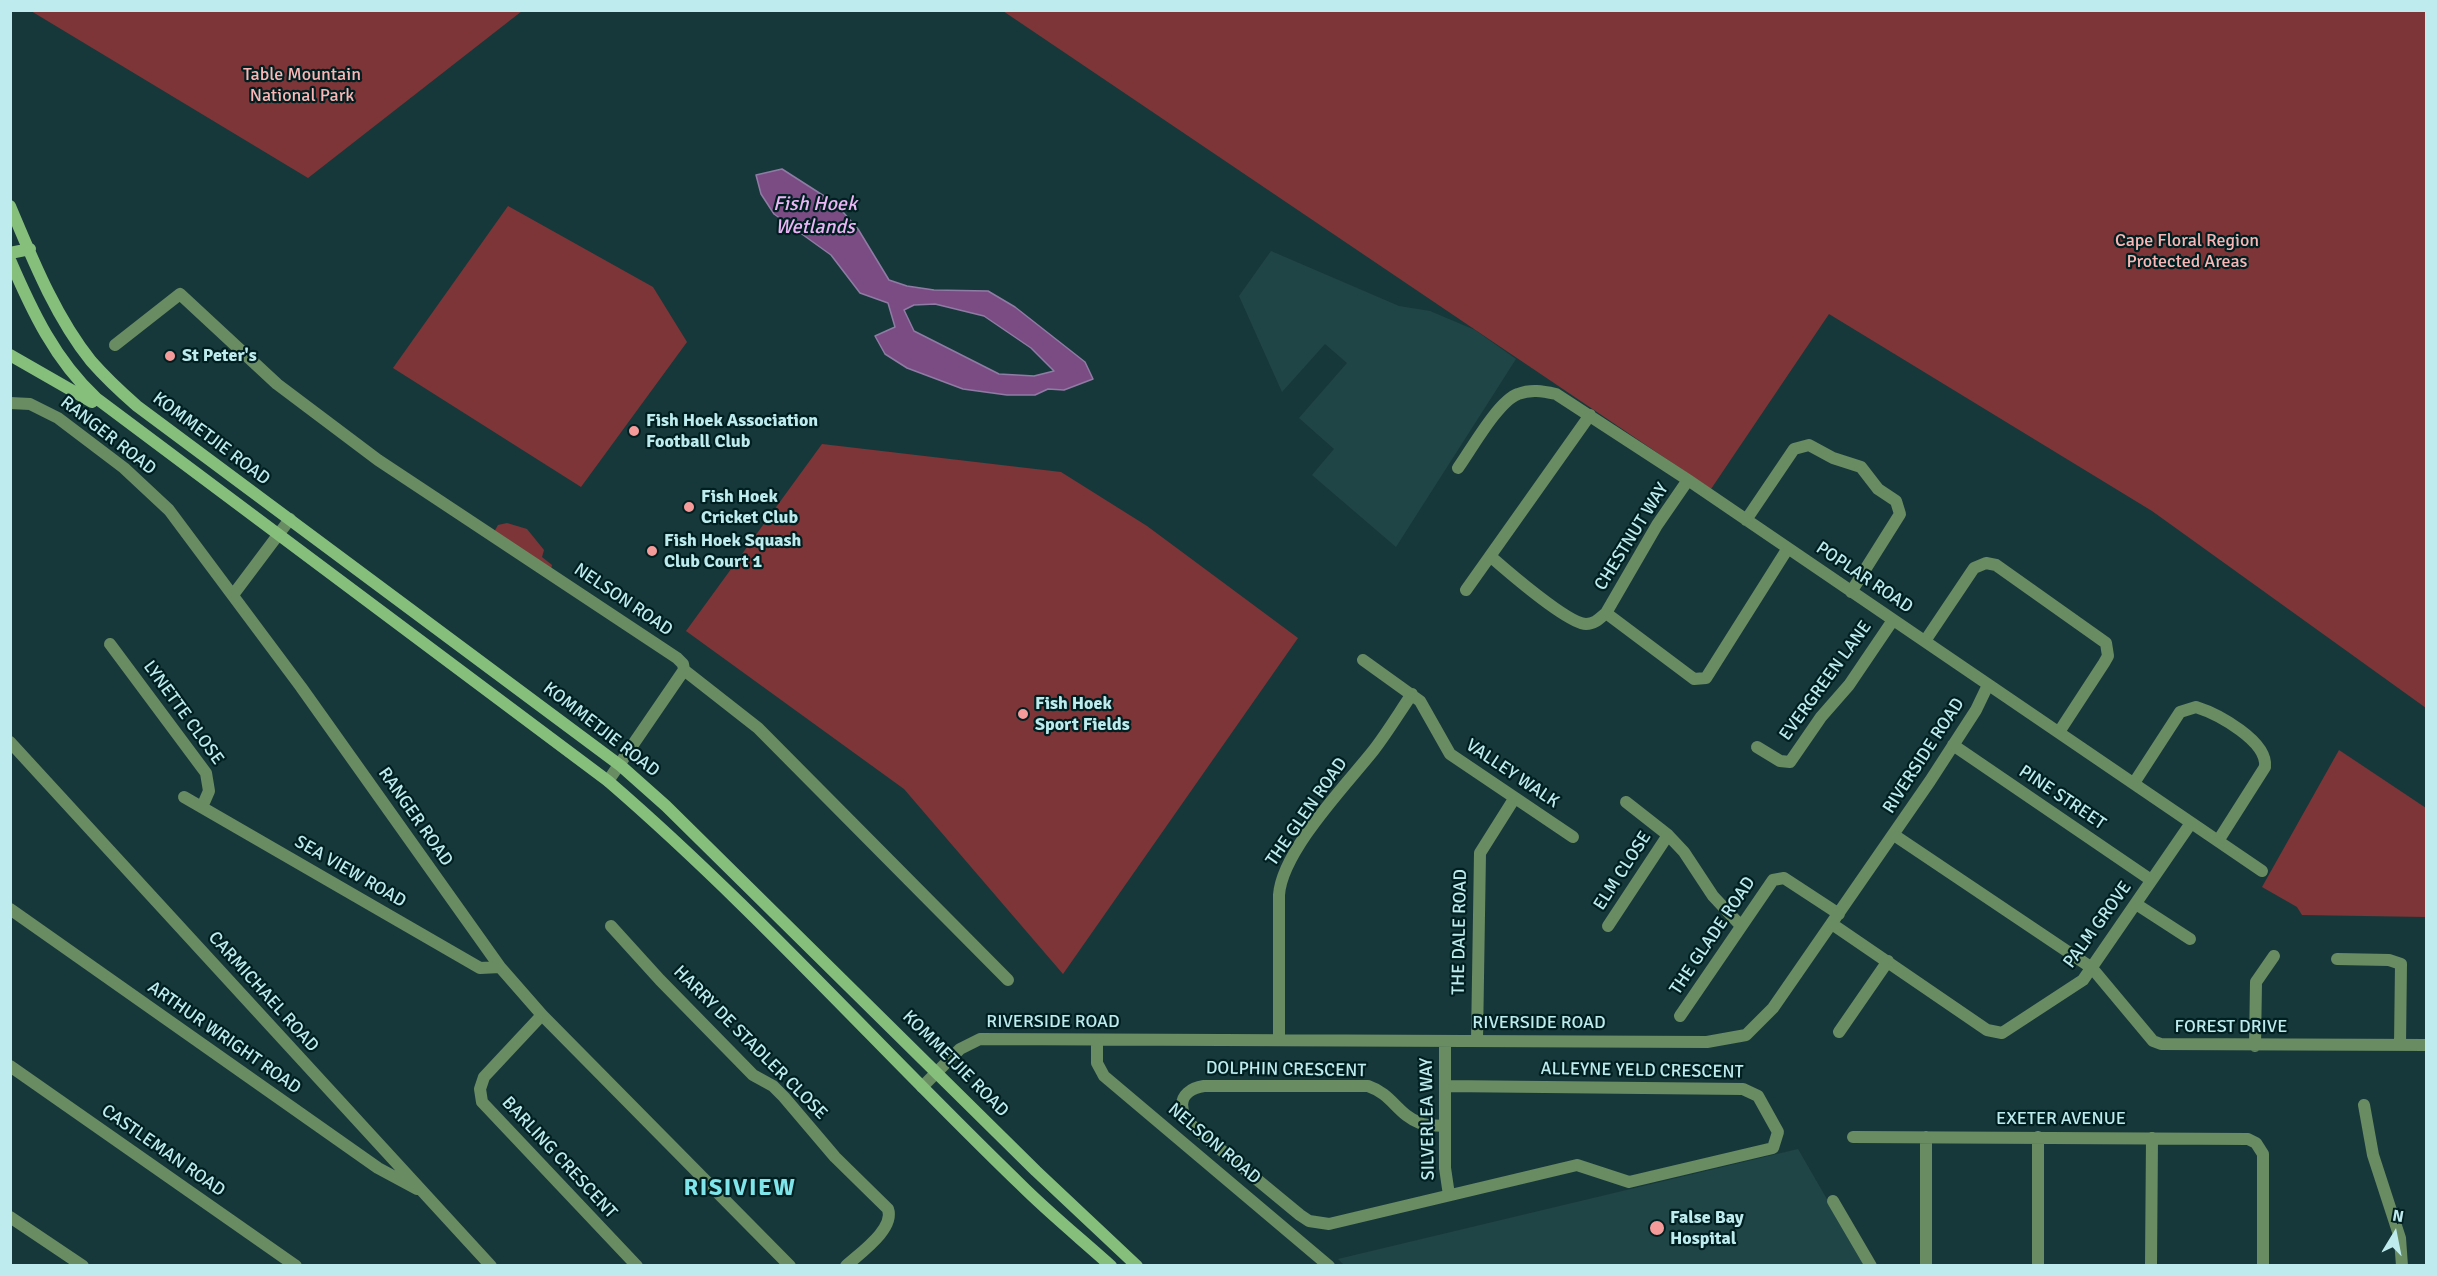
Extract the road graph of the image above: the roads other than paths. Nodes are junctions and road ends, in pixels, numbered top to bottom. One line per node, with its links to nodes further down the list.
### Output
1 (10, 206): 2 (main road, KOMMETJIE ROAD)
2 (13, 221): 3 (main road, KOMMETJIE ROAD)
3 (30, 249): 4 (main road); 13 (main road, KOMMETJIE ROAD)
4 (10, 254)
5 (10, 260): 10 (main road, KOMMETJIE ROAD)
6 (114, 345): 26 (street, NELSON ROAD)
7 (10, 355): 10 (main road)
8 (10, 403): 20 (street, RANGER ROAD)
9 (1590, 415): 11 (street, POPLAR ROAD); 12 (street, POPLAR ROAD); 17 (street)
10 (128, 425): 15 (main road, KOMMETJIE ROAD)
11 (1458, 468)
12 (1688, 480): 14 (street, POPLAR ROAD); 21 (street, CHESTNUT WAY)
13 (290, 519): 15 (street); 33 (main road, KOMMETJIE ROAD)
14 (1746, 520): 16 (street, POPLAR ROAD); 19 (street)
15 (279, 535): 20 (street); 34 (main road, KOMMETJIE ROAD)
16 (1788, 548): 19 (street, POPLAR ROAD); 21 (street)
17 (1490, 556): 18 (street); 21 (street)
18 (1466, 590)
19 (1851, 592): 22 (street, POPLAR ROAD)
20 (233, 595): 57 (street, RANGER ROAD)
21 (1606, 613)
22 (1893, 620): 23 (street, POPLAR ROAD); 32 (street, EVERGREEN LANE)
23 (1925, 641): 27 (street, POPLAR ROAD); 29 (street)
24 (110, 644): 39 (street, LYNETTE CLOSE)
25 (1364, 660): 28 (street, VALLEY WALK)
26 (684, 670): 33 (street); 59 (street, NELSON ROAD)
27 (1988, 685): 29 (street, POPLAR ROAD); 31 (street, RIVERSIDE ROAD)
28 (1412, 694): 37 (street, VALLEY WALK); 63 (street, THE GLEN ROAD)
29 (2060, 732): 35 (street, POPLAR ROAD)
30 (10, 742): 80 (street, CARMICHAEL ROAD)
31 (1953, 745): 42 (street, RIVERSIDE ROAD); 46 (street, PINE STREET)
32 (1757, 747)
33 (621, 766): 34 (street); 71 (main road, KOMMETJIE ROAD)
34 (608, 781): 73 (main road, KOMMETJIE ROAD)
35 (2134, 783): 40 (street, POPLAR ROAD); 44 (street)
36 (184, 797): 39 (street, SEA VIEW ROAD)
37 (1514, 799): 43 (street, VALLEY WALK); 65 (street, THE DALE ROAD)
38 (1626, 802): 41 (street)
39 (202, 807): 57 (street, SEA VIEW ROAD)
40 (2191, 823): 44 (street, POPLAR ROAD); 46 (street, PALM GROVE)
41 (1668, 835): 51 (street, ELM CLOSE); 52 (street)
42 (1894, 835): 49 (street, RIVERSIDE ROAD); 58 (street, FOREST DRIVE)
43 (1573, 837)
44 (2218, 841): 45 (street, POPLAR ROAD)
45 (2262, 871)
46 (2151, 880): 47 (street, PALM GROVE)
47 (2136, 904): 53 (street); 58 (street, PALM GROVE)
48 (10, 909): 80 (street, ARTHUR WRIGHT ROAD)
49 (1836, 919): 52 (street, THE GLADE ROAD); 56 (street, PALM GROVE); 65 (street, RIVERSIDE ROAD)
50 (611, 926): 90 (street, HARRY DE STADLER CLOSE)
51 (1608, 926)
52 (1741, 926): 61 (street, THE GLADE ROAD)
53 (2190, 939)
54 (2274, 956): 69 (street)
55 (2337, 959): 67 (street)
56 (1888, 961): 58 (street, PALM GROVE); 62 (street)
57 (500, 967): 60 (street, RANGER ROAD)
58 (2092, 968): 69 (street, FOREST DRIVE)
59 (1008, 980)
60 (542, 1016): 88 (street, BARLING CRESCENT); 89 (street, RANGER ROAD)
61 (1680, 1016)
62 (1839, 1032)
63 (1279, 1038): 64 (street, RIVERSIDE ROAD); 66 (street, RIVERSIDE ROAD)
64 (1097, 1040): 71 (street, RIVERSIDE ROAD); 93 (street, NELSON ROAD)
65 (1477, 1040): 66 (street, RIVERSIDE ROAD)
66 (1445, 1041): 72 (street, SILVERLEA WAY)
67 (2400, 1045): 68 (street, FOREST DRIVE); 69 (street, FOREST DRIVE)
68 (2427, 1045)
69 (2255, 1046)
70 (10, 1066): 86 (street, CASTLEMAN ROAD)
71 (937, 1070): 73 (street, RIVERSIDE ROAD); 92 (main road, KOMMETJIE ROAD)
72 (1445, 1086): 75 (street, SILVERLEA WAY); 81 (street, ALLEYNE YELD CRESCENT)
73 (922, 1087): 91 (main road, KOMMETJIE ROAD)
74 (2364, 1105): 99 (street)
75 (1444, 1126): 81 (street, SILVERLEA WAY); 83 (street, DOLPHIN CRESCENT)
76 (1853, 1137): 77 (street, EXETER AVENUE)
77 (1926, 1137): 78 (street, EXETER AVENUE); 95 (street)
78 (2038, 1137): 79 (street, EXETER AVENUE); 96 (street)
79 (2152, 1138): 97 (street); 98 (street, EXETER AVENUE)
80 (421, 1190): 87 (street, CARMICHAEL ROAD)
81 (1449, 1196): 83 (street, ALLEYNE YELD CRESCENT)
82 (1833, 1201): 94 (street)
83 (1300, 1215)
84 (10, 1217): 85 (street)
85 (83, 1266)
86 (296, 1266)
87 (491, 1266)
88 (637, 1266)
89 (790, 1266)
90 (846, 1266)
91 (1111, 1266)
92 (1137, 1266)
93 (1329, 1266)
94 (1871, 1266)
95 (1926, 1266)
96 (2038, 1266)
97 (2151, 1266)
98 (2263, 1266)
99 (2402, 1266)

